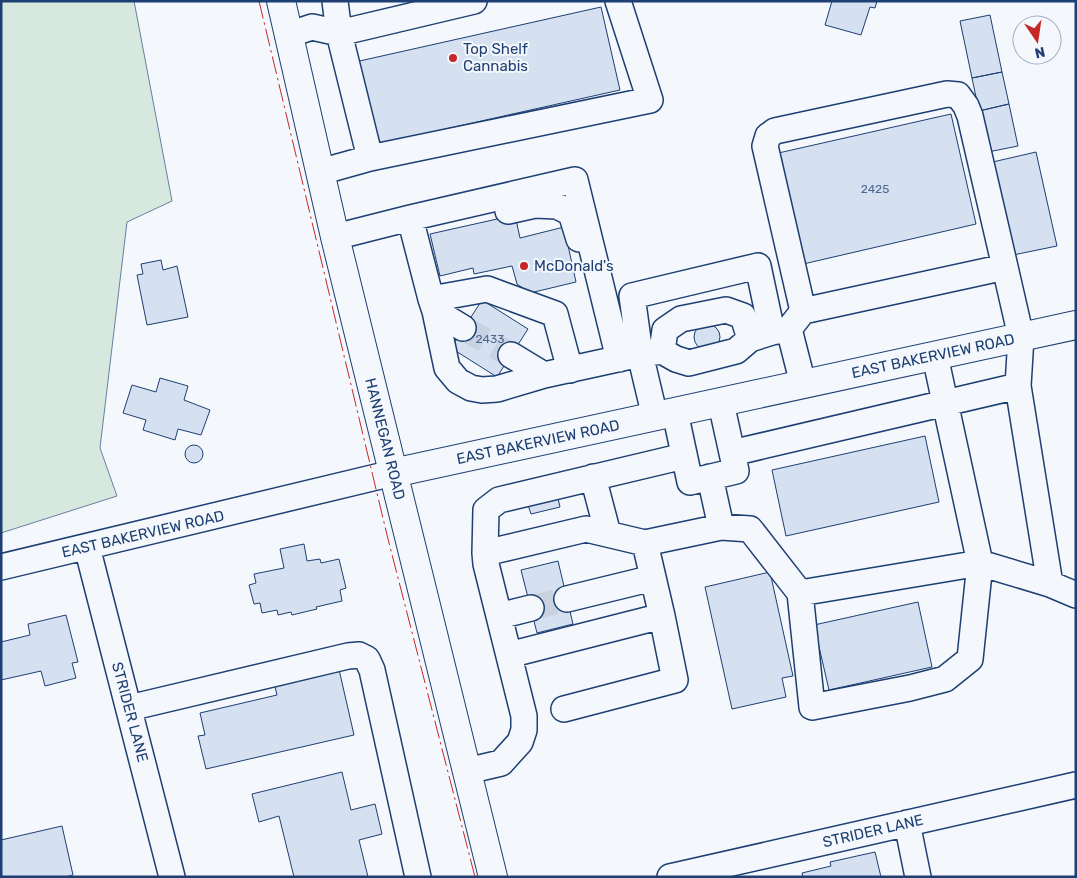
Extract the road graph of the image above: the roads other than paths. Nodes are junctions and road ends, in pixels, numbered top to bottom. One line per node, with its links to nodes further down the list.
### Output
1 (281, 1): 6 (main road, HANNEGAN ROAD)
2 (334, 1): 5 (street)
3 (474, 1): 5 (street)
4 (618, 1): 7 (street)
5 (339, 33): 6 (street); 7 (street)
6 (288, 35): 8 (main road, HANNEGAN ROAD)
7 (370, 158): 8 (street)
8 (320, 172): 10 (main road, HANNEGAN ROAD)
9 (412, 226): 10 (street); 12 (street); 12 (street); 13 (street)
10 (336, 237): 30 (main road, HANNEGAN ROAD)
11 (1005, 266): 16 (street); 16 (street); 17 (street)
12 (603, 294): 18 (street)
13 (433, 305): 15 (street); 21 (street); 22 (street)
14 (1076, 326): 17 (main road, EAST BAKERVIEW ROAD)
15 (463, 328)
16 (778, 328): 18 (street); 18 (street); 18 (street); 23 (street)
17 (1021, 337): 20 (main road, EAST BAKERVIEW ROAD); 24 (street)
18 (641, 355): 21 (street); 27 (street)
19 (511, 356): 22 (street)
20 (935, 356): 23 (main road, EAST BAKERVIEW ROAD); 26 (street)
21 (570, 370): 22 (street)
22 (544, 375)
23 (803, 384): 25 (main road, EAST BAKERVIEW ROAD)
24 (1018, 386): 26 (street); 41 (street)
25 (721, 402): 27 (main road, EAST BAKERVIEW ROAD); 28 (street)
26 (946, 404): 28 (street); 38 (street)
27 (665, 414): 29 (street); 30 (main road, EAST BAKERVIEW ROAD)
28 (732, 453): 32 (street)
29 (684, 456): 31 (street); 32 (street)
30 (393, 474): 36 (street, EAST BAKERVIEW ROAD); 51 (main road, HANNEGAN ROAD)
31 (593, 477): 34 (street); 37 (street)
32 (710, 477): 33 (street)
33 (721, 527): 35 (street); 42 (street)
34 (608, 534): 35 (street); 37 (street)
35 (645, 544): 40 (street)
36 (87, 548): 39 (street, EAST BAKERVIEW ROAD); 49 (street, STRIDER LANE)
37 (485, 553): 46 (street)
38 (980, 563): 41 (street); 42 (street); 42 (street)
39 (1, 567)
40 (653, 578): 44 (street); 47 (street)
41 (1050, 584): 43 (street)
42 (800, 593)
43 (1076, 595)
44 (567, 599)
45 (531, 608): 46 (street)
46 (500, 616): 48 (street)
47 (662, 616): 48 (street); 50 (street)
48 (509, 655): 51 (street)
49 (129, 708): 55 (street, STRIDER LANE); 56 (street)
50 (564, 709)
51 (466, 771): 57 (main road, HANNEGAN ROAD)
52 (1076, 785): 53 (street, STRIDER LANE)
53 (907, 823): 54 (street, STRIDER LANE); 59 (street)
54 (766, 866): 58 (street, STRIDER LANE)
55 (172, 877)
56 (418, 877)
57 (493, 877)
58 (670, 877)
59 (918, 877)

